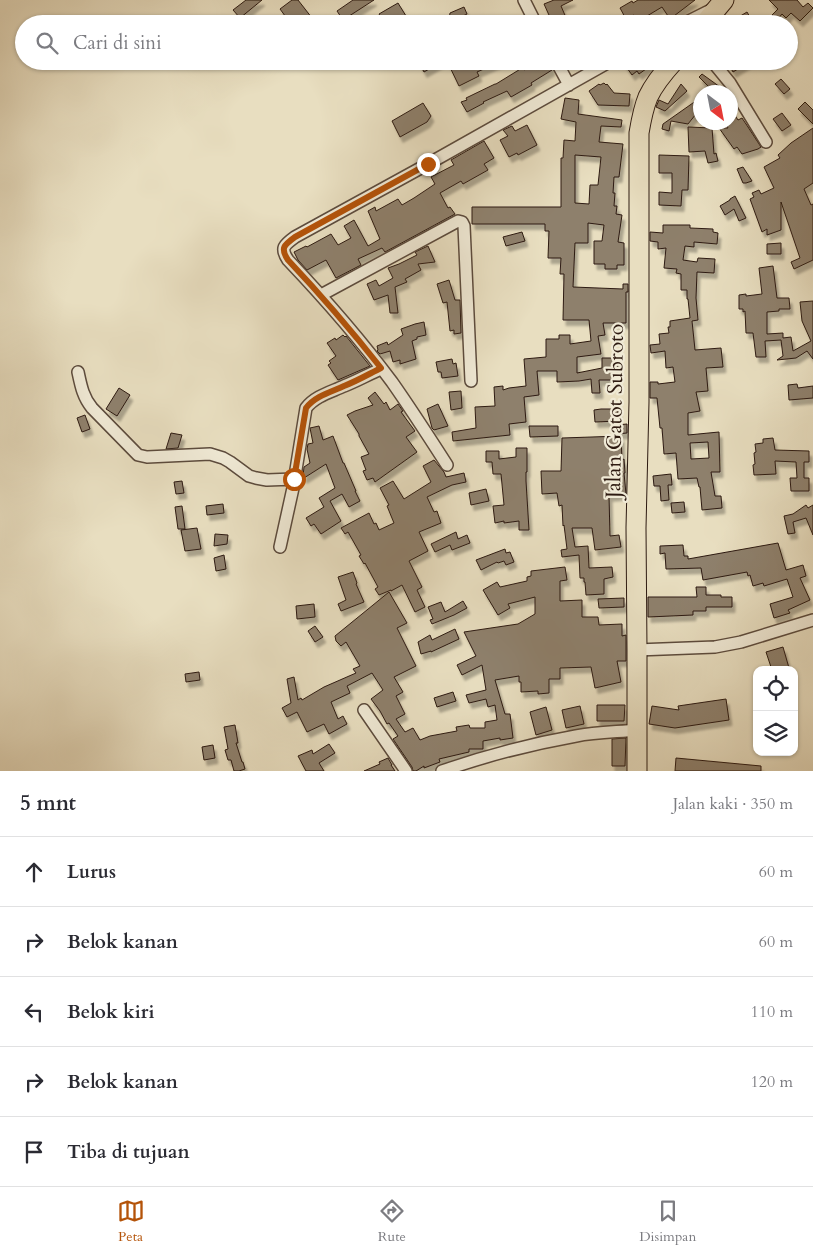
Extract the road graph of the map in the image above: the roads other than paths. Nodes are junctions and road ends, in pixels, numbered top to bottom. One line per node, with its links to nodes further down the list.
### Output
1 (524, 0): 3 (street)
2 (721, 4): 4 (street); 5 (highway)
3 (532, 15)
4 (700, 15)
5 (712, 15)
6 (561, 70): 10 (street)
7 (595, 70): 10 (street)
8 (666, 70): 20 (highway, Jalan Gatot Subroto)
9 (719, 70): 11 (street)
10 (569, 85): 12 (street)
11 (766, 142)
12 (321, 295): 13 (street); 15 (street)
13 (381, 368): 16 (street); 17 (street)
14 (78, 372): 17 (street)
15 (471, 381)
16 (447, 465)
17 (294, 479): 18 (street)
18 (280, 547)
19 (813, 620): 20 (street)
20 (637, 650): 22 (highway, Jalan Gatot Subroto)
21 (364, 710): 23 (street)
22 (637, 730): 24 (street); 25 (highway, Jalan Gatot Subroto)
23 (406, 771)
24 (442, 771)
25 (637, 771)

